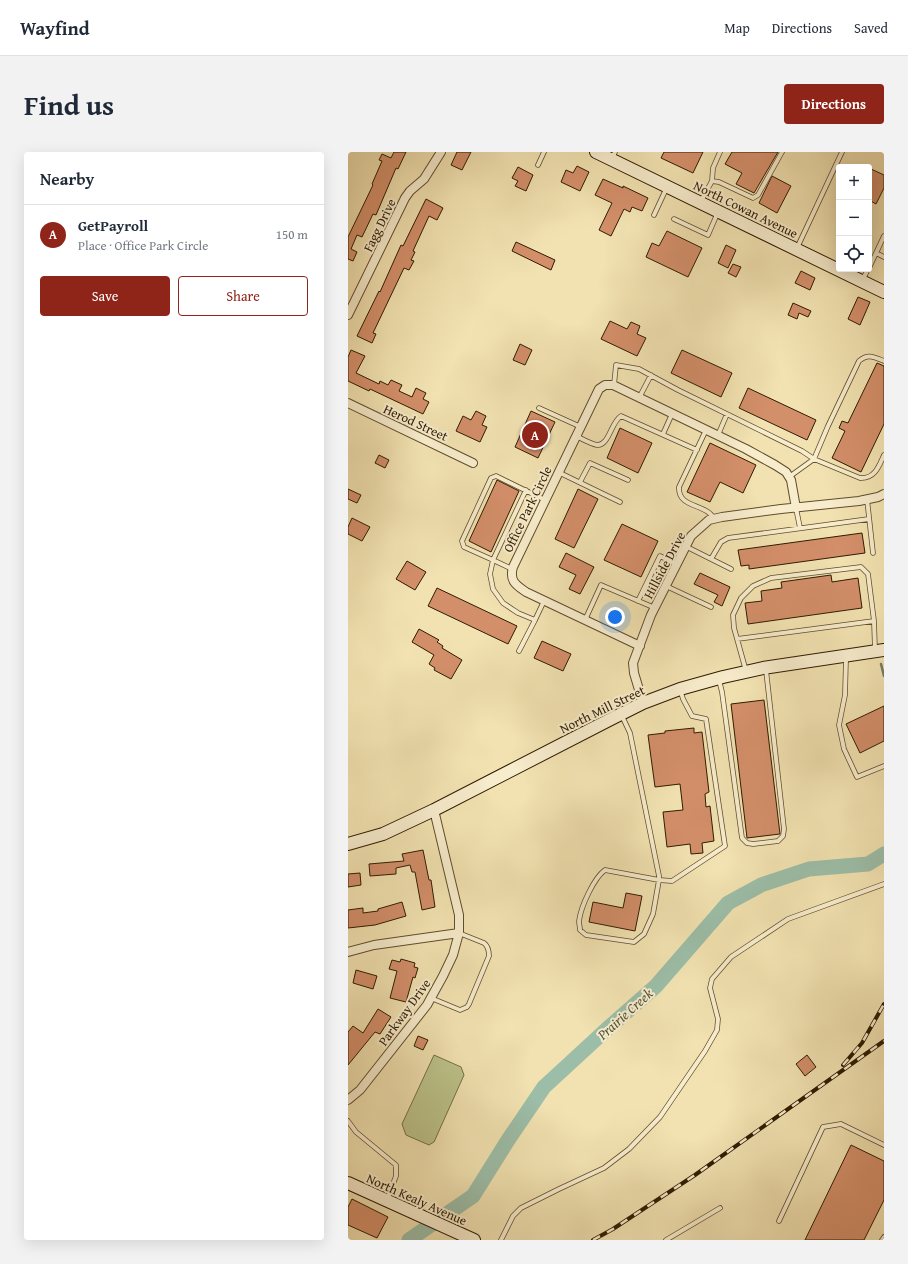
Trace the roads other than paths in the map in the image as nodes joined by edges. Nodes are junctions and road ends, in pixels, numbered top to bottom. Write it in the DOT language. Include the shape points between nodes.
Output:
graph roads {
  1 [pos="441,152"];
  2 [pos="544,152"];
  3 [pos="596,152"];
  4 [pos="720,152"];
  5 [pos="782,152"];
  6 [pos="842,152"];
  7 [pos="614,156"];
  8 [pos="538,165"];
  9 [pos="712,182"];
  10 [pos="667,187"];
  11 [pos="700,203"];
  12 [pos="718,212"];
  13 [pos="654,215"];
  14 [pos="674,219"];
  15 [pos="884,236"];
  16 [pos="796,249"];
  17 [pos="876,253"];
  18 [pos="884,257"];
  19 [pos="872,262"];
  20 [pos="867,272"];
  21 [pos="862,282"];
  22 [pos="884,292"];
  23 [pos="348,315"];
  24 [pos="884,361"];
  25 [pos="651,375"];
  26 [pos="614,386"];
  27 [pos="639,398"];
  28 [pos="348,403"];
  29 [pos="539,408"];
  30 [pos="672,413"];
  31 [pos="727,414"];
  32 [pos="581,426"];
  33 [pos="706,429"];
  34 [pos="662,434"];
  35 [pos="718,435"];
  36 [pos="576,436"];
  37 [pos="696,450"];
  38 [pos="884,455"];
  39 [pos="814,460"];
  40 [pos="473,463"];
  41 [pos="558,472"];
  42 [pos="789,477"];
  43 [pos="628,480"];
  44 [pos="580,482"];
  45 [pos="526,490"];
  46 [pos="884,494"];
  47 [pos="867,499"];
  48 [pos="545,500"];
  49 [pos="620,502"];
  50 [pos="796,508"];
  51 [pos="715,519"];
  52 [pos="869,519"];
  53 [pos="800,528"];
  54 [pos="685,546"];
  55 [pos="872,553"];
  56 [pos="711,559"];
  57 [pos="493,560"];
  58 [pos="676,564"];
  59 [pos="512,569"];
  60 [pos="731,569"];
  61 [pos="666,586"];
  62 [pos="544,600"];
  63 [pos="638,601"];
  64 [pos="711,607"];
  65 [pos="654,608"];
  66 [pos="535,620"];
  67 [pos="585,620"];
  68 [pos="874,621"];
  69 [pos="737,639"];
  70 [pos="640,646"];
  71 [pos="879,650"];
  72 [pos="519,651"];
  73 [pos="846,656"];
  74 [pos="766,668"];
  75 [pos="746,672"];
  76 [pos="718,678"];
  77 [pos="680,689"];
  78 [pos="643,704"];
  79 [pos="621,714"];
  80 [pos="884,766"];
  81 [pos="434,810"];
  82 [pos="348,844"];
  83 [pos="659,880"];
  84 [pos="884,884"];
  85 [pos="459,932"];
  86 [pos="348,952"];
  87 [pos="431,998"];
  88 [pos="348,1100"];
  89 [pos="348,1121"];
  90 [pos="884,1145"];
  91 [pos="348,1183"];
  92 [pos="387,1200"];
  93 [pos="720,1208"];
  94 [pos="779,1221"];
  95 [pos="884,1237"];
  96 [pos="474,1240"];
  97 [pos="501,1240"];
  98 [pos="666,1240"];
  99 [pos="882,1240"];
  1 -- 23 [label="street, Fagg Drive" via="424,179 416,184 405,198"];
  2 -- 8 [label="lane"];
  3 -- 7 [label="main road, North Cowan Avenue"];
  4 -- 9 [label="lane" via="713,168"];
  5 -- 9 [label="lane" via="758,195 753,198 719,182"];
  6 -- 16 [label="lane"];
  7 -- 10 [label="main road, North Cowan Avenue"];
  9 -- 11 [label="lane"];
  10 -- 11 [label="main road, North Cowan Avenue"];
  10 -- 13 [label="lane"];
  11 -- 12 [label="main road, North Cowan Avenue"];
  12 -- 14 [label="lane" via="708,236"];
  12 -- 16 [label="main road, North Cowan Avenue"];
  15 -- 17 [label="lane"];
  16 -- 21 [label="main road, North Cowan Avenue"];
  17 -- 18 [label="lane"];
  17 -- 19 [label="lane"];
  20 -- 21 [label="lane"];
  21 -- 22 [label="main road, North Cowan Avenue"];
  24 -- 39 [label="lane" via="868,355 859,361"];
  25 -- 26 [label="lane" via="639,369 616,365"];
  25 -- 27 [label="lane"];
  25 -- 31 [label="lane"];
  26 -- 27 [label="street"];
  26 -- 32 [label="street, Office Park Circle" via="599,389"];
  27 -- 30 [label="street"];
  28 -- 40 [label="street, Herod Street"];
  29 -- 32 [label="lane"];
  30 -- 33 [label="street"];
  30 -- 34 [label="lane"];
  31 -- 35 [label="lane"];
  31 -- 39 [label="lane" via="802,451"];
  32 -- 36 [label="street, Office Park Circle"];
  33 -- 35 [label="street"];
  33 -- 37 [label="lane"];
  34 -- 36 [label="lane" via="621,416 615,422 606,442 602,444 597,445"];
  34 -- 37 [label="lane"];
  35 -- 42 [label="street" via="775,465"];
  36 -- 41 [label="street, Office Park Circle"];
  37 -- 51 [label="lane" via="679,487 679,494"];
  38 -- 39 [label="lane" via="874,474 866,478"];
  39 -- 42 [label="lane"];
  41 -- 44 [label="lane"];
  41 -- 48 [label="street, Office Park Circle"];
  42 -- 50 [label="street"];
  43 -- 44 [label="lane" via="590,462"];
  44 -- 49 [label="lane"];
  45 -- 48 [label="lane"];
  45 -- 57 [label="lane"];
  45 -- 57 [label="lane" via="496,476 491,478 462,542 464,547"];
  46 -- 47 [label="street, Hillside Drive"];
  47 -- 50 [label="street, Hillside Drive"];
  47 -- 52 [label="lane"];
  48 -- 59 [label="street, Office Park Circle"];
  50 -- 51 [label="street, Hillside Drive"];
  50 -- 53 [label="lane"];
  51 -- 54 [label="street, Hillside Drive" via="709,520 691,536"];
  52 -- 53 [label="lane"];
  52 -- 55 [label="lane"];
  53 -- 56 [label="lane" via="728,538 721,542"];
  54 -- 56 [label="lane"];
  54 -- 58 [label="street, Hillside Drive"];
  56 -- 60 [label="lane"];
  57 -- 59 [label="lane"];
  57 -- 66 [label="lane" via="490,574 493,589 503,603"];
  58 -- 61 [label="street, Hillside Drive"];
  58 -- 63 [label="lane" via="660,556"];
  59 -- 62 [label="street, Office Park Circle" via="514,584"];
  61 -- 64 [label="lane"];
  61 -- 65 [label="street, Hillside Drive"];
  62 -- 66 [label="lane"];
  62 -- 67 [label="street, Office Park Circle"];
  63 -- 65 [label="lane"];
  63 -- 67 [label="lane" via="601,584"];
  65 -- 70 [label="street, Hillside Drive"];
  66 -- 72 [label="lane"];
  67 -- 70 [label="street, Office Park Circle"];
  68 -- 69 [label="lane"];
  68 -- 69 [label="lane" via="868,574 861,567 772,578 753,586 740,598 733,615"];
  68 -- 71 [label="lane"];
  69 -- 75 [label="lane"];
  70 -- 78 [label="street, Hillside Drive" via="634,663 634,673"];
  71 -- 73 [label="main road, North Mill Street"];
  73 -- 74 [label="main road, North Mill Street"];
  73 -- 80 [label="lane" via="845,695 839,725 844,749 857,777"];
  74 -- 75 [label="main road, North Mill Street"];
  74 -- 76 [label="lane" via="784,828 783,836 778,841 753,844 742,838"];
  75 -- 76 [label="main road, North Mill Street"];
  76 -- 77 [label="main road, North Mill Street"];
  77 -- 78 [label="main road, North Mill Street"];
  77 -- 83 [label="lane" via="692,716 706,719 725,846 672,881"];
  78 -- 79 [label="main road, North Mill Street"];
  79 -- 81 [label="main road, North Mill Street"];
  79 -- 83 [label="lane" via="630,733"];
  81 -- 82 [label="main road, North Mill Street" via="383,834"];
  81 -- 85 [label="street, Parkway Drive" via="459,915"];
  83 -- 83 [label="lane" via="653,914 644,934 634,942 586,935 580,930 579,921 589,892 605,870"];
  84 -- 97 [label="lane" via="788,919 732,957 712,979 710,988 718,1019 717,1030 660,1117 629,1149 604,1168 521,1208 513,1216"];
  85 -- 86 [label="street" via="374,945"];
  85 -- 87 [label="street, Parkway Drive" via="453,955"];
  85 -- 87 [label="lane" via="484,943 489,951 469,1004 460,1010"];
  87 -- 88 [label="street, Parkway Drive" via="360,1090"];
  89 -- 92 [label="lane" via="356,1132 396,1165 396,1176"];
  90 -- 94 [label="lane" via="841,1124 823,1127"];
  91 -- 92 [label="main road, North Kealy Avenue"];
  92 -- 96 [label="main road, North Kealy Avenue"];
  93 -- 98 [label="lane"];
  95 -- 99 [label="lane"];
}
